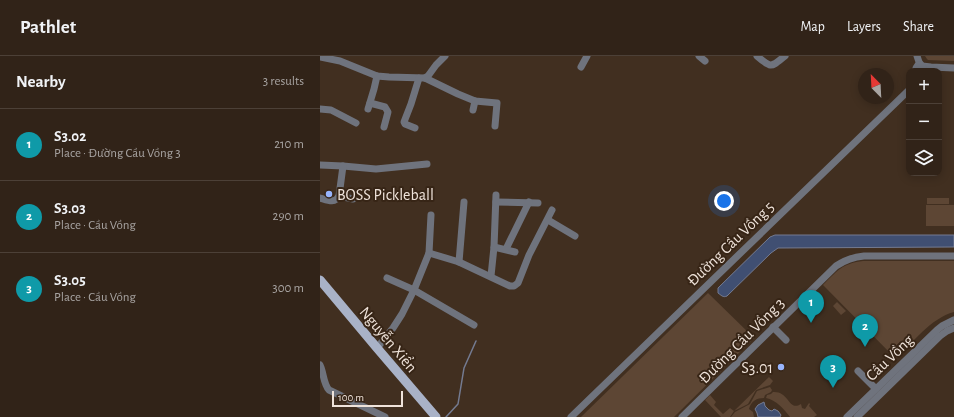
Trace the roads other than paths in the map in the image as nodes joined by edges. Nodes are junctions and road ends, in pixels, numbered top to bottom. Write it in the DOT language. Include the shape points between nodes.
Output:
graph roads {
  1 [pos="446,56"];
  2 [pos="587,56"];
  3 [pos="699,56"];
  4 [pos="757,56"];
  5 [pos="785,56"];
  6 [pos="917,56"];
  7 [pos="320,57"];
  8 [pos="705,62"];
  9 [pos="581,67"];
  10 [pos="919,68"];
  11 [pos="942,68"];
  12 [pos="952,68"];
  13 [pos="377,76"];
  14 [pos="422,78"];
  15 [pos="906,93"];
  16 [pos="476,101"];
  17 [pos="320,109"];
  18 [pos="473,110"];
  19 [pos="356,123"];
  20 [pos="495,126"];
  21 [pos="384,127"];
  22 [pos="415,128"];
  23 [pos="427,164"];
  24 [pos="320,165"];
  25 [pos="343,166"];
  26 [pos="339,196"];
  27 [pos="320,198"];
  28 [pos="353,199"];
  29 [pos="464,202"];
  30 [pos="529,202"];
  31 [pos="538,203"];
  32 [pos="552,210"];
  33 [pos="431,215"];
  34 [pos="548,220"];
  35 [pos="575,236"];
  36 [pos="494,247"];
  37 [pos="506,249"];
  38 [pos="514,252"];
  39 [pos="429,253"];
  40 [pos="954,256"];
  41 [pos="459,262"];
  42 [pos="491,276"];
  43 [pos="387,278"];
  44 [pos="320,280"];
  45 [pos="414,290"];
  46 [pos="954,320"];
  47 [pos="474,325"];
  48 [pos="773,327"];
  49 [pos="954,328"];
  50 [pos="786,340"];
  51 [pos="377,348"];
  52 [pos="320,365"];
  53 [pos="858,371"];
  54 [pos="876,389"];
  55 [pos="385,417"];
  56 [pos="436,417"];
  57 [pos="571,417"];
  58 [pos="682,417"];
  59 [pos="847,417"];
  60 [pos="858,417"];
  1 -- 14 [label="street" via="428,76"];
  2 -- 9 [label="street"];
  3 -- 8 [label="street"];
  4 -- 5 [label="street" via="769,66"];
  6 -- 10 [label="street"];
  7 -- 13 [label="street" via="340,61"];
  11 -- 12 [label="street"];
  13 -- 14 [label="street"];
  13 -- 21 [label="street" via="369,106 385,107 388,112"];
  14 -- 16 [label="street"];
  14 -- 22 [label="street" via="404,122"];
  15 -- 57 [label="street, Đường Cầu Vồng 5"];
  16 -- 18 [label="street"];
  16 -- 20 [label="street" via="497,103"];
  17 -- 19 [label="street" via="331,110"];
  23 -- 25 [label="street" via="376,169"];
  24 -- 25 [label="street"];
  25 -- 26 [label="street"];
  26 -- 27 [label="street" via="335,201"];
  26 -- 28 [label="street"];
  29 -- 41 [label="street"];
  30 -- 31 [label="street"];
  30 -- 36 [label="street" via="496,198"];
  30 -- 37 [label="street"];
  32 -- 34 [label="street"];
  33 -- 39 [label="street"];
  34 -- 35 [label="street"];
  34 -- 42 [label="street" via="529,255 518,283 510,286"];
  36 -- 37 [label="street"];
  36 -- 42 [label="street"];
  37 -- 38 [label="street"];
  39 -- 41 [label="street"];
  39 -- 45 [label="street"];
  40 -- 48 [label="street, Đường Cầu Vồng 3" via="850,258 836,266"];
  41 -- 42 [label="street"];
  43 -- 45 [label="street"];
  44 -- 51 [label="main road, Nguyễn Xiển"];
  45 -- 47 [label="street"];
  45 -- 51 [label="street" via="402,314"];
  46 -- 54 [label="street, Cầu Vồng" via="937,330"];
  48 -- 50 [label="street"];
  48 -- 58 [label="street, Đường Cầu Vồng 3"];
  49 -- 60 [label="street, Cầu Vồng" via="940,336"];
  51 -- 56 [label="main road, Nguyễn Xiển"];
  52 -- 55 [label="street" via="324,383 329,390"];
  53 -- 54 [label="street"];
  54 -- 59 [label="street, Cầu Vồng"];
}
